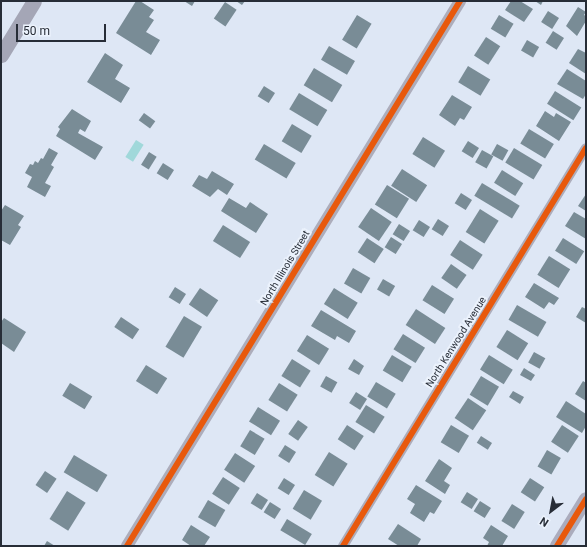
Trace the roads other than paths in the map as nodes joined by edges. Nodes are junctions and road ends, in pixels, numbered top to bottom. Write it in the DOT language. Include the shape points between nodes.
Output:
graph roads {
  1 [pos="34,1"];
  2 [pos="460,1"];
  3 [pos="1,56"];
  4 [pos="586,148"];
  5 [pos="586,499"];
  6 [pos="127,546"];
  7 [pos="342,546"];
  8 [pos="557,546"];
  1 -- 3 [label="main road"];
  2 -- 6 [label="street, North Illinois Street"];
  4 -- 7 [label="street, North Kenwood Avenue"];
  5 -- 8 [label="main road"];
}
